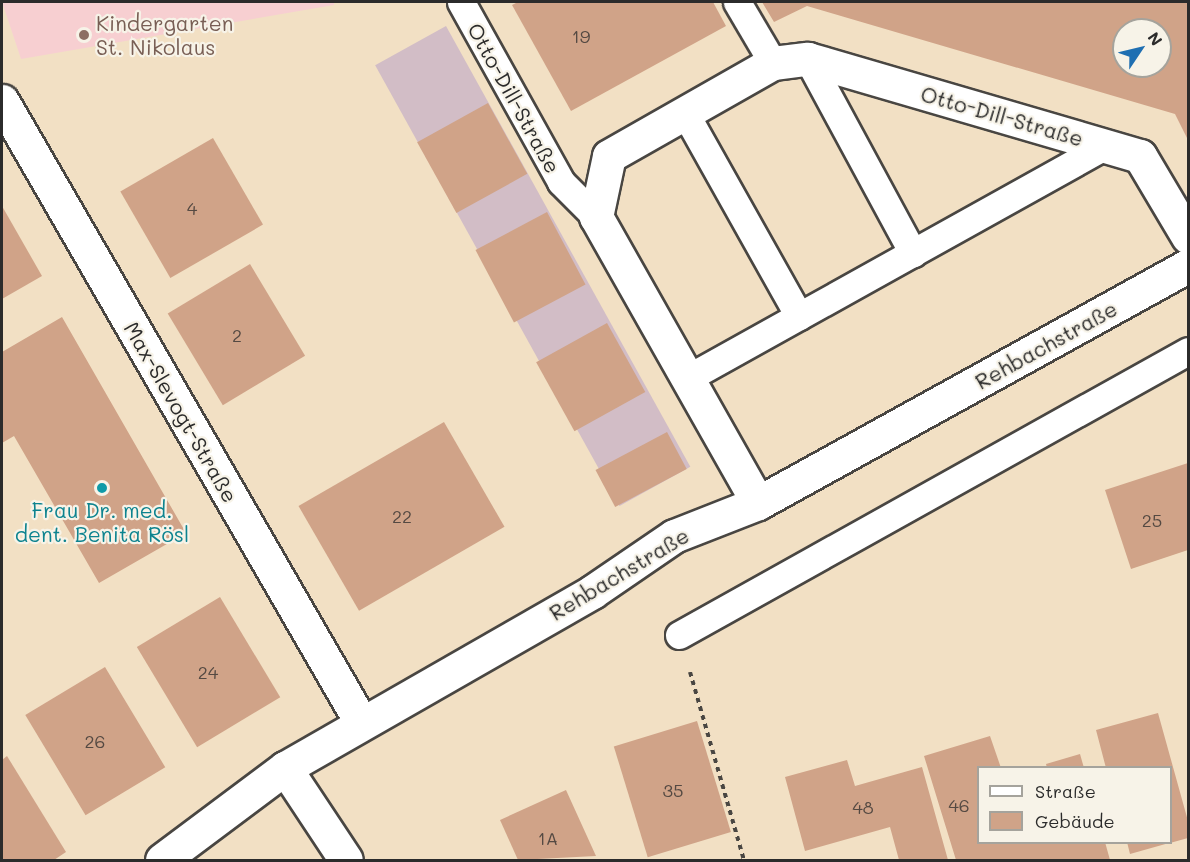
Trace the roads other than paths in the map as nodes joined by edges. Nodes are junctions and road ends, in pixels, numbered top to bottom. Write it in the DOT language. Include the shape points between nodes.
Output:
graph roads {
  1 [pos="461,2"];
  2 [pos="737,2"];
  3 [pos="808,59"];
  4 [pos="773,63"];
  5 [pos="2,101"];
  6 [pos="685,113"];
  7 [pos="1105,146"];
  8 [pos="597,217"];
  9 [pos="1188,237"];
  10 [pos="913,253"];
  11 [pos="1188,266"];
  12 [pos="799,316"];
  13 [pos="1188,351"];
  14 [pos="686,380"];
  15 [pos="758,503"];
  16 [pos="679,635"];
  17 [pos="361,722"];
  18 [pos="285,768"];
  19 [pos="162,861"];
  20 [pos="346,861"];
  1 -- 8 [label="lane, Otto-Dill-Straße" via="561,182"];
  2 -- 4 [label="lane"];
  3 -- 4 [label="street, Otto-Dill-Straße"];
  3 -- 7 [label="street, Otto-Dill-Straße"];
  3 -- 10 [label="lane"];
  4 -- 6 [label="street, Otto-Dill-Straße"];
  5 -- 17 [label="street, Max-Slevogt-Straße"];
  6 -- 8 [label="street, Otto-Dill-Straße" via="609,156"];
  6 -- 12 [label="lane"];
  7 -- 9 [label="street, Otto-Dill-Straße" via="1140,156"];
  7 -- 10 [label="lane"];
  8 -- 14 [label="street, Otto-Dill-Straße"];
  10 -- 12 [label="lane"];
  11 -- 15 [label="street, Rehbachstraße"];
  12 -- 14 [label="lane"];
  13 -- 16 [label="lane"];
  14 -- 15 [label="street, Otto-Dill-Straße"];
  15 -- 17 [label="street, Rehbachstraße" via="674,536 592,592"];
  17 -- 18 [label="street, Rehbachstraße"];
  18 -- 19 [label="street, Rehbachstraße"];
  18 -- 20 [label="street"];
}
